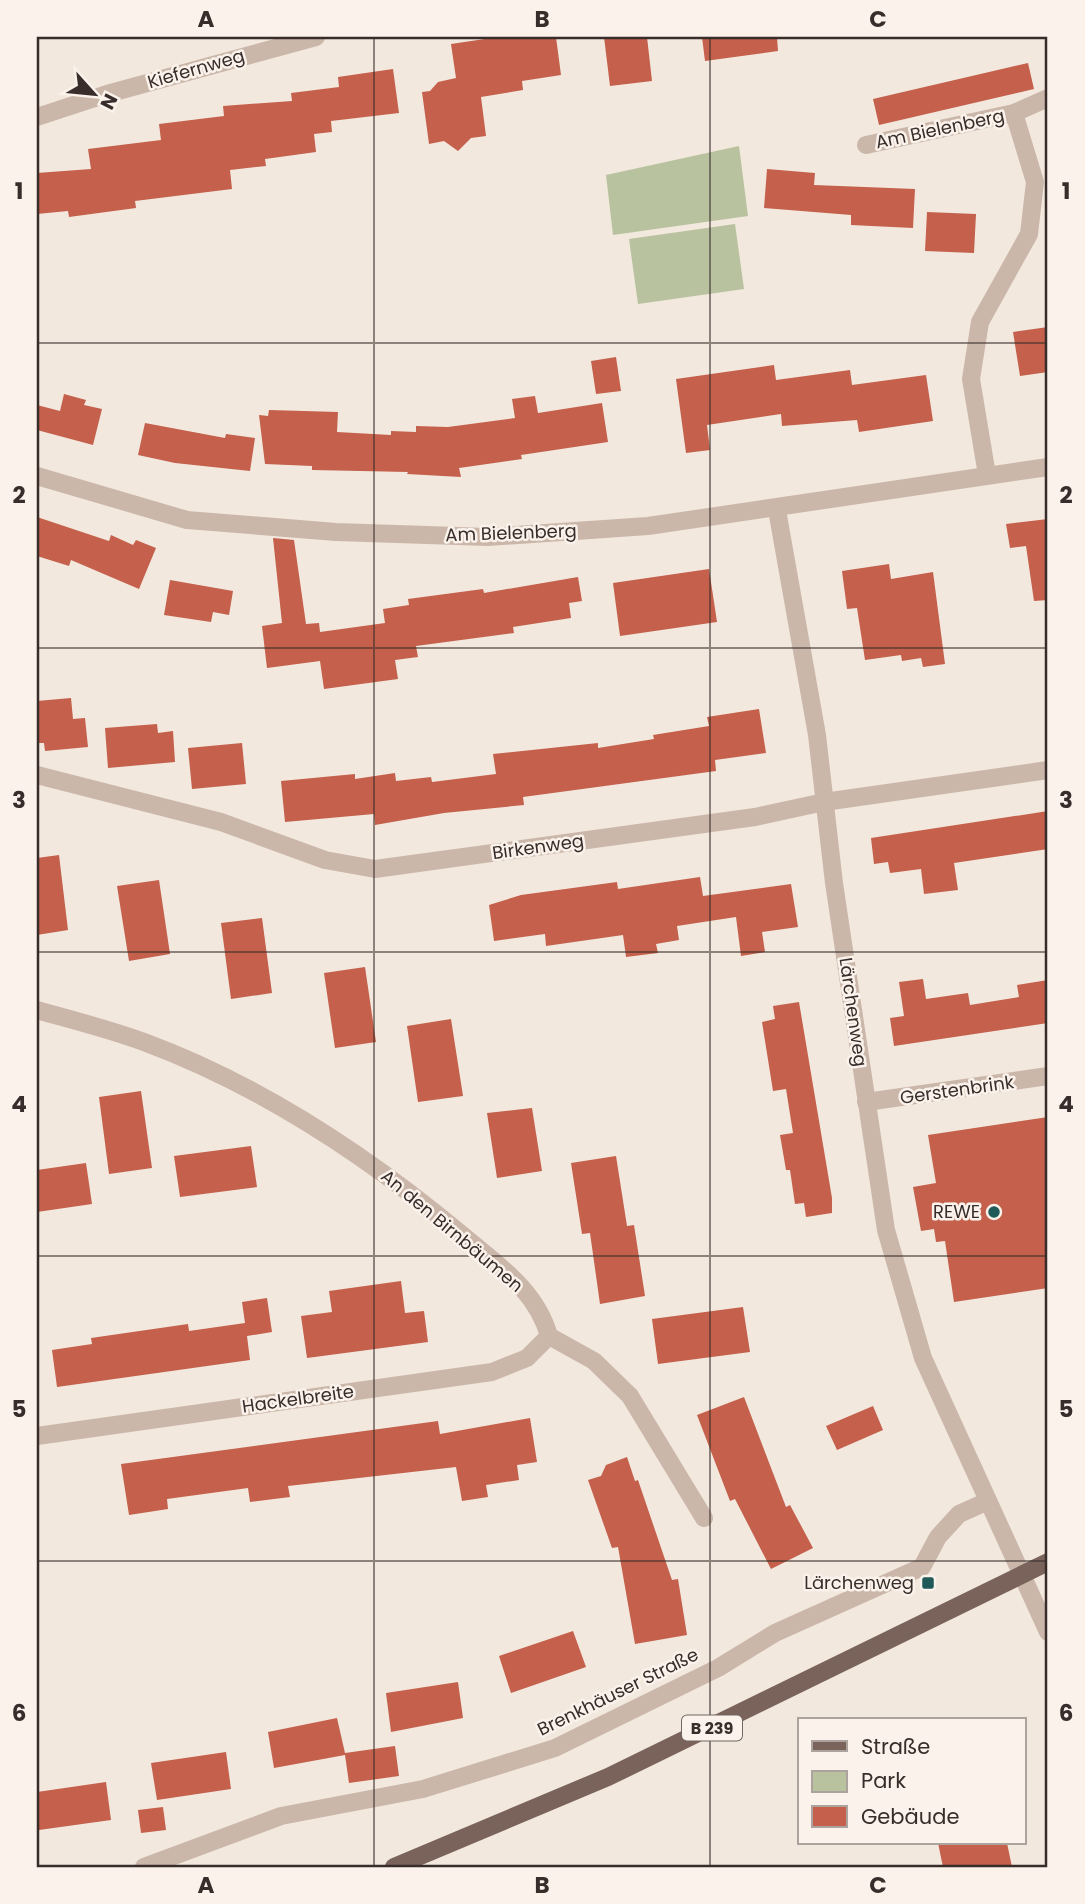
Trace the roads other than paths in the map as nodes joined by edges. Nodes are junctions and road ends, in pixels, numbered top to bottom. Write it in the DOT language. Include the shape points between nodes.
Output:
graph roads {
  1 [pos="316,37"];
  2 [pos="1048,98"];
  3 [pos="1014,113"];
  4 [pos="37,117"];
  5 [pos="866,145"];
  6 [pos="1048,467"];
  7 [pos="988,475"];
  8 [pos="37,476"];
  9 [pos="777,510"];
  10 [pos="1048,770"];
  11 [pos="37,775"];
  12 [pos="824,802"];
  13 [pos="37,1010"];
  14 [pos="1048,1076"];
  15 [pos="866,1102"];
  16 [pos="548,1336"];
  17 [pos="37,1436"];
  18 [pos="988,1501"];
  19 [pos="704,1518"];
  20 [pos="1048,1562"];
  21 [pos="1023,1575"];
  22 [pos="1048,1632"];
  23 [pos="144,1867"];
  24 [pos="394,1867"];
  1 -- 4 [label="street, Kiefernweg"];
  2 -- 3 [label="street, Am Bielenberg"];
  3 -- 5 [label="street, Am Bielenberg"];
  3 -- 7 [label="street, Am Bielenberg" via="1035,182 1029,234 980,322 971,379"];
  6 -- 7 [label="street, Am Bielenberg"];
  7 -- 9 [label="street, Am Bielenberg"];
  8 -- 9 [label="street, Am Bielenberg" via="187,520 488,537 648,526"];
  9 -- 12 [label="street, Lärchenweg" via="817,734"];
  10 -- 12 [label="street, Birkenweg"];
  11 -- 12 [label="street, Birkenweg" via="220,822 325,860 375,869 755,817"];
  12 -- 15 [label="street, Lärchenweg"];
  13 -- 16 [label="street, An den Birnbäumen" via="143,1042 229,1079 323,1132 399,1182 516,1280 542,1314"];
  14 -- 15 [label="street, Gerstenbrink"];
  15 -- 18 [label="street, Lärchenweg" via="886,1230 923,1358"];
  16 -- 17 [label="street, Hackelbreite" via="527,1358 492,1372"];
  16 -- 19 [label="street" via="594,1361 630,1396"];
  18 -- 21 [label="street, Lärchenweg"];
  18 -- 23 [label="street, Brenkhäuser Straße" via="959,1514 938,1537 922,1567 775,1633 718,1668 555,1748 423,1789 281,1815"];
  20 -- 21 [label="main road, B 239"];
  21 -- 22 [label="street, Lärchenweg"];
  21 -- 24 [label="main road, B 239" via="608,1777"];
}
